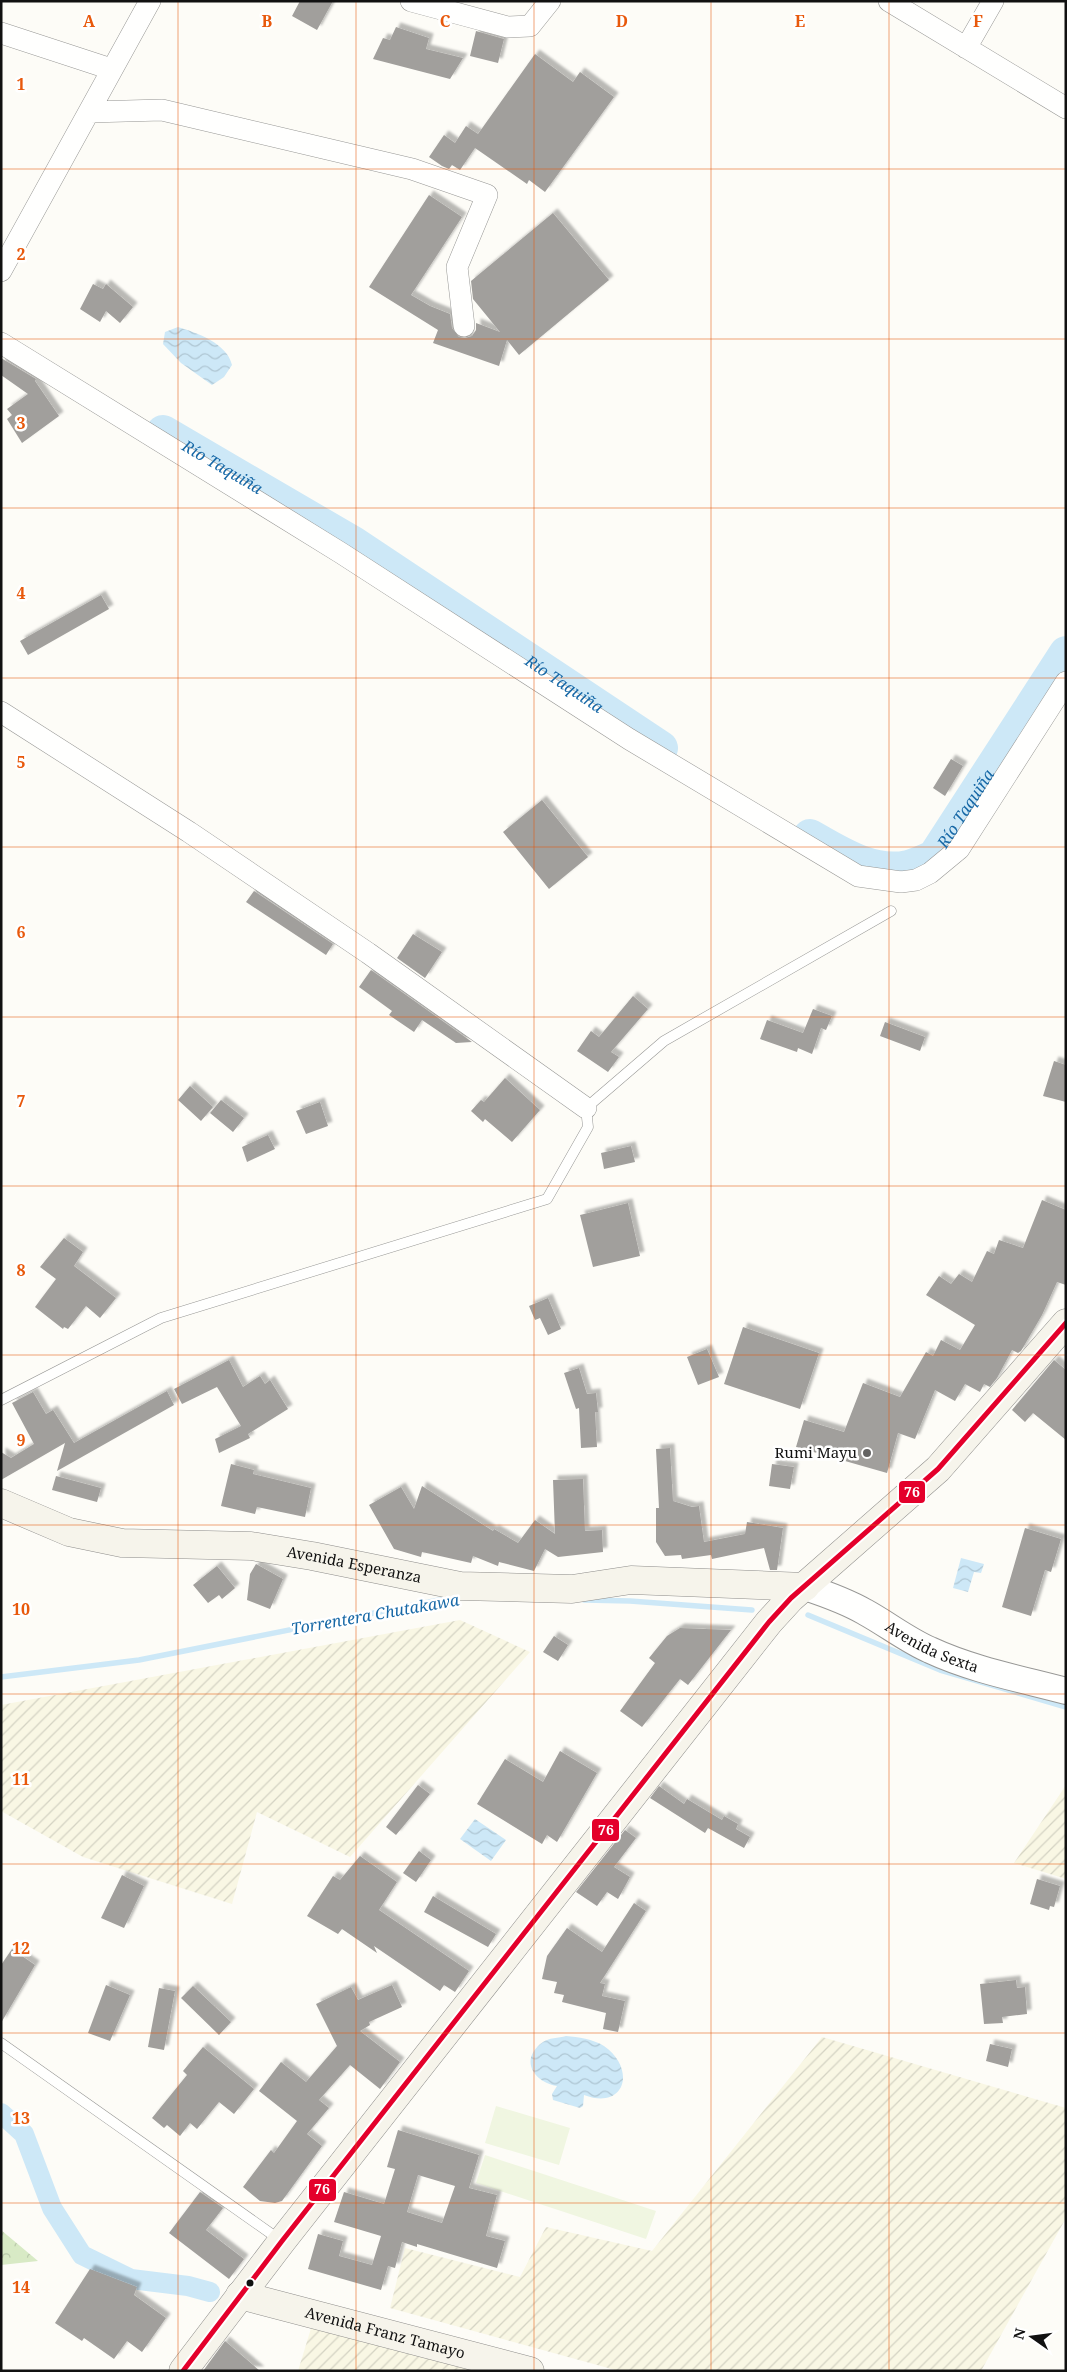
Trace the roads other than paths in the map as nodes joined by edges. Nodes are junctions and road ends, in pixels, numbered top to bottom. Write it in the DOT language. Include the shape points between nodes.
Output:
graph roads {
  1 [pos="150,1"];
  2 [pos="411,1"];
  3 [pos="550,1"];
  4 [pos="888,1"];
  5 [pos="993,1"];
  6 [pos="1,33"];
  7 [pos="966,48"];
  8 [pos="111,69"];
  9 [pos="1066,108"];
  10 [pos="90,112"];
  11 [pos="1,271"];
  12 [pos="464,326"];
  13 [pos="1,343"];
  14 [pos="1066,682"];
  15 [pos="1,712"];
  16 [pos="892,911"];
  17 [pos="586,1108"];
  18 [pos="1066,1323"];
  19 [pos="1,1400"];
  20 [pos="1,1503"];
  21 [pos="798,1593"];
  22 [pos="1066,1691"];
  23 [pos="1,2043"];
  24 [pos="282,2241"];
  25 [pos="240,2294"];
  26 [pos="183,2371"];
  27 [pos="530,2371"];
  1 -- 8 [label="street"];
  2 -- 3 [label="street" via="508,27 530,26"];
  4 -- 7 [label="street"];
  5 -- 7 [label="street"];
  6 -- 8 [label="street"];
  7 -- 9 [label="street"];
  8 -- 10 [label="street"];
  10 -- 11 [label="street"];
  10 -- 12 [label="street" via="162,110 412,169 487,195 457,267"];
  13 -- 14 [label="street" via="341,553 629,739 858,876 901,882 916,880 930,873 959,849"];
  15 -- 17 [label="street" via="189,832 360,947"];
  16 -- 17 [label="lane" via="664,1040"];
  17 -- 19 [label="lane" via="588,1127 547,1199 161,1318"];
  18 -- 21 [label="main road" via="938,1469"];
  20 -- 21 [label="main road, Avenida Esperanza" via="69,1532 122,1543 251,1546 460,1586 572,1589 632,1580"];
  21 -- 22 [label="street, Avenida Sexta" via="833,1596 932,1651"];
  21 -- 24 [label="main road" via="769,1622"];
  23 -- 24 [label="lane"];
  24 -- 25 [label="main road"];
  25 -- 26 [label="main road"];
  25 -- 27 [label="main road, Avenida Franz Tamayo"];
}
